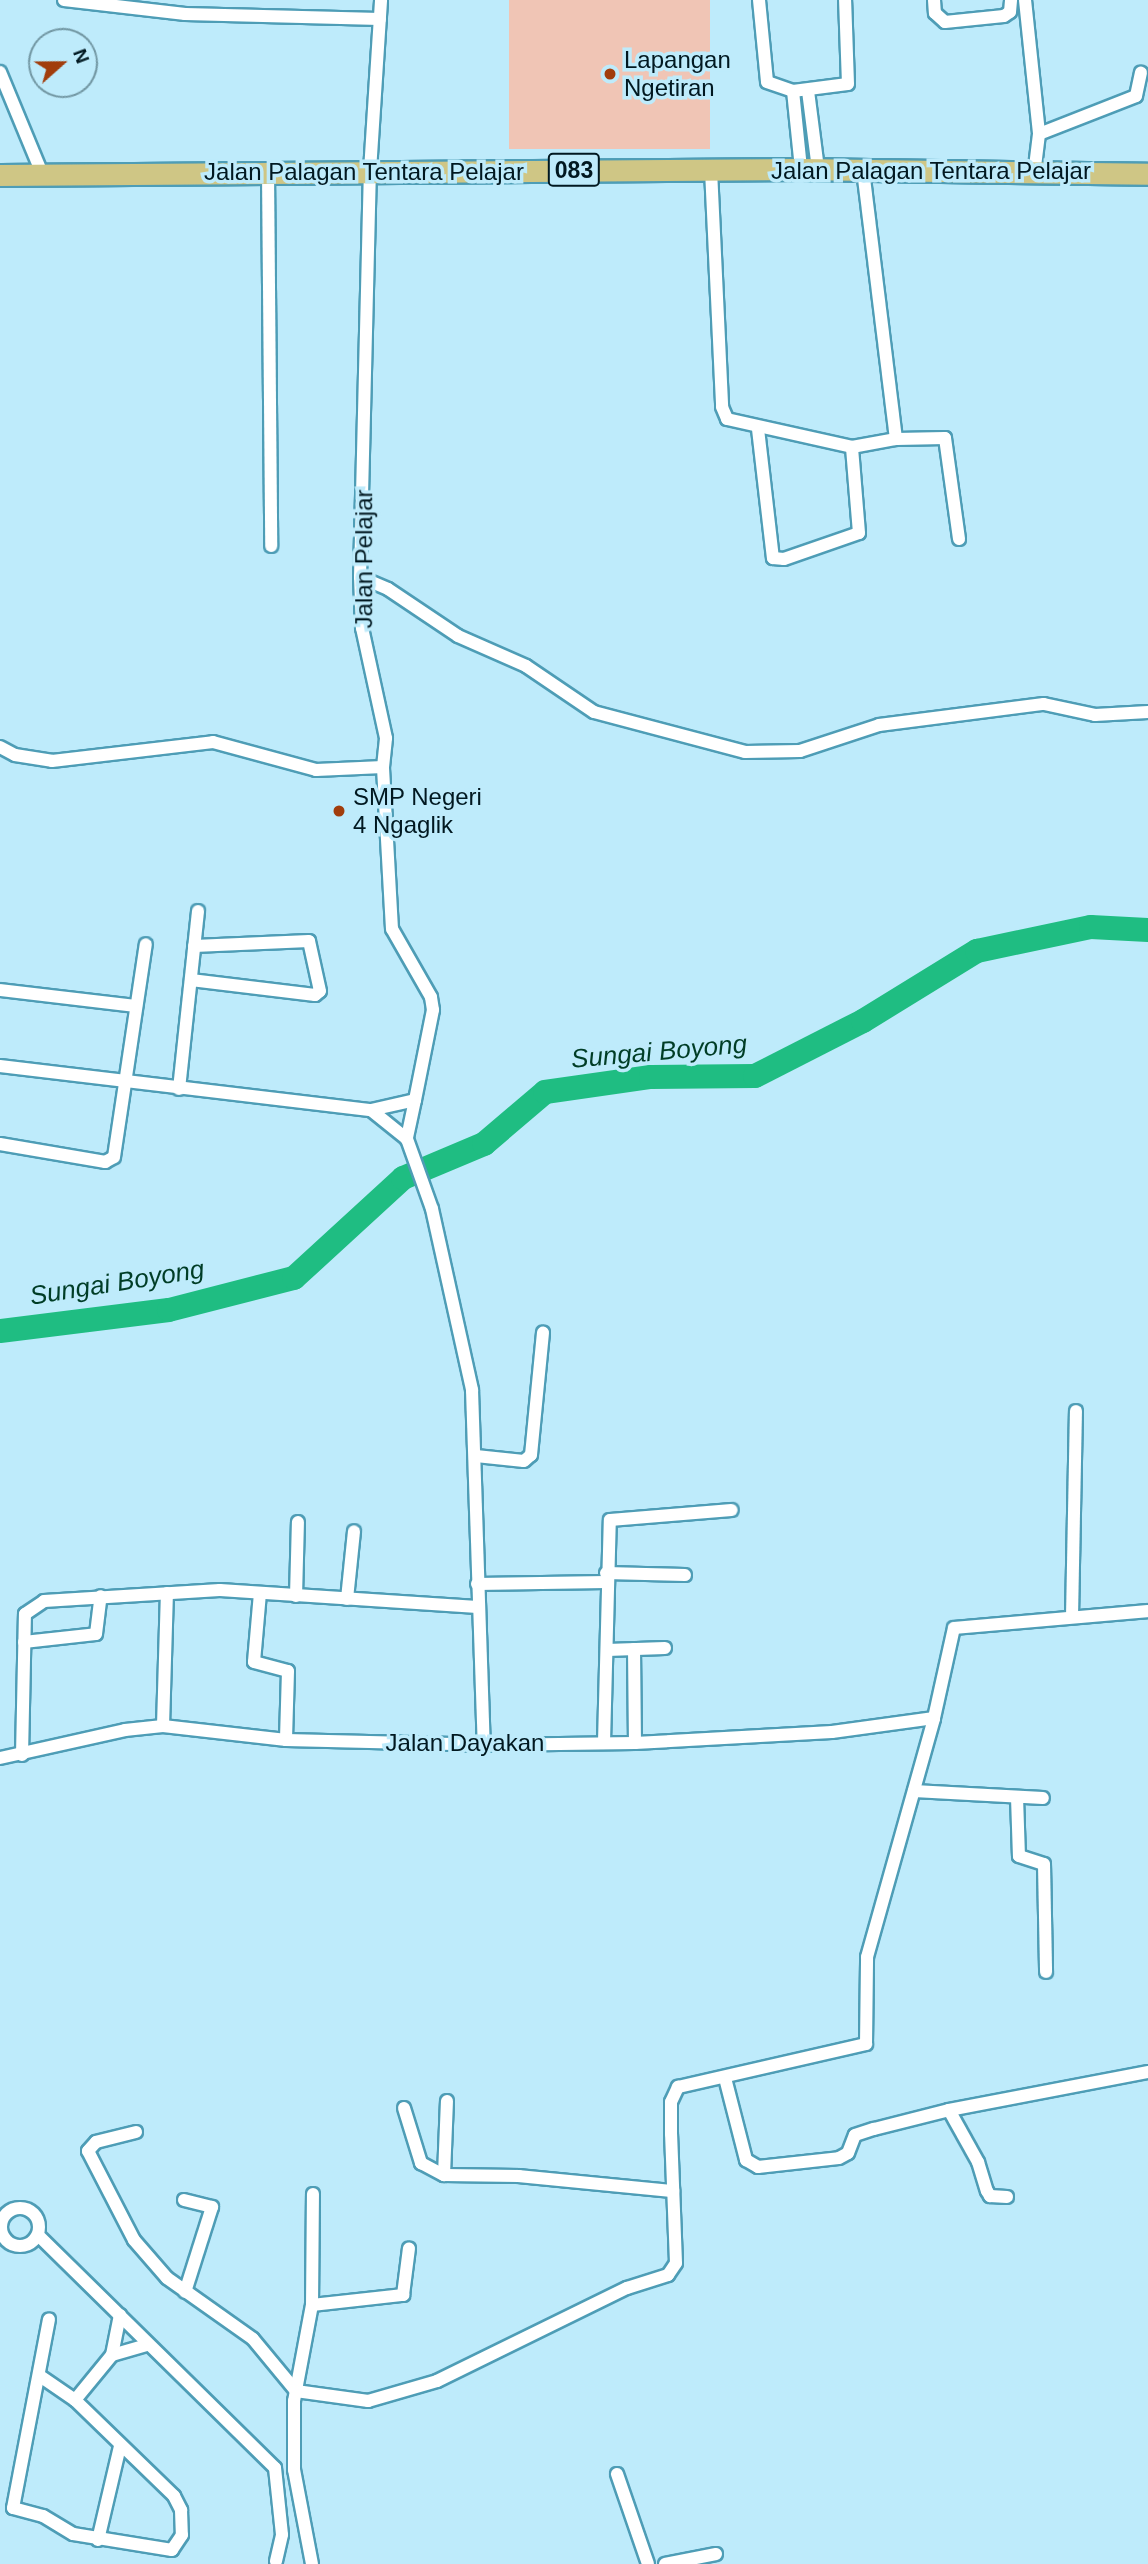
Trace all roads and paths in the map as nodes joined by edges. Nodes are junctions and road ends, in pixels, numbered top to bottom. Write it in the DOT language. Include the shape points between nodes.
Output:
graph roads {
  1 [pos="64,0"];
  2 [pos="381,0"];
  3 [pos="759,0"];
  4 [pos="845,0"];
  5 [pos="934,0"];
  6 [pos="1011,0"];
  7 [pos="1025,0"];
  8 [pos="163,6"];
  9 [pos="380,19"];
  10 [pos="0,72"];
  11 [pos="1141,73"];
  12 [pos="793,91"];
  13 [pos="808,91"];
  14 [pos="1039,134"];
  15 [pos="810,169"];
  16 [pos="863,169"];
  17 [pos="1035,169"];
  18 [pos="711,170"];
  19 [pos="268,172"];
  20 [pos="370,172"];
  21 [pos="1148,174"];
  22 [pos="0,175"];
  23 [pos="43,176"];
  24 [pos="758,429"];
  25 [pos="896,439"];
  26 [pos="852,447"];
  27 [pos="959,539"];
  28 [pos="271,546"];
  29 [pos="360,577"];
  30 [pos="1148,712"];
  31 [pos="0,747"];
  32 [pos="383,767"];
  33 [pos="198,911"];
  34 [pos="146,944"];
  35 [pos="194,946"];
  36 [pos="191,980"];
  37 [pos="0,990"];
  38 [pos="136,1006"];
  39 [pos="0,1066"];
  40 [pos="125,1082"];
  41 [pos="179,1089"];
  42 [pos="415,1100"];
  43 [pos="371,1110"];
  44 [pos="407,1139"];
  45 [pos="0,1144"];
  46 [pos="543,1334"];
  47 [pos="1076,1411"];
  48 [pos="476,1456"];
  49 [pos="732,1510"];
  50 [pos="298,1522"];
  51 [pos="354,1531"];
  52 [pos="685,1575"];
  53 [pos="606,1577"];
  54 [pos="477,1584"];
  55 [pos="167,1593"];
  56 [pos="260,1593"];
  57 [pos="101,1596"];
  58 [pos="296,1596"];
  59 [pos="347,1599"];
  60 [pos="477,1607"];
  61 [pos="1148,1611"];
  62 [pos="1072,1617"];
  63 [pos="24,1642"];
  64 [pos="665,1648"];
  65 [pos="634,1649"];
  66 [pos="607,1650"];
  67 [pos="934,1718"];
  68 [pos="163,1726"];
  69 [pos="286,1741"];
  70 [pos="604,1742"];
  71 [pos="635,1743"];
  72 [pos="484,1745"];
  73 [pos="22,1755"];
  74 [pos="0,1758"];
  75 [pos="914,1791"];
  76 [pos="1017,1797"];
  77 [pos="1043,1798"];
  78 [pos="1046,1972"];
  79 [pos="1148,2073"];
  80 [pos="725,2078"];
  81 [pos="447,2101"];
  82 [pos="404,2108"];
  83 [pos="949,2110"];
  84 [pos="136,2132"];
  85 [pos="444,2175"];
  86 [pos="673,2191"];
  87 [pos="313,2194"];
  88 [pos="1007,2197"];
  89 [pos="184,2200"];
  90 [pos="0,2228"];
  91 [pos="39,2236"];
  92 [pos="409,2248"];
  93 [pos="185,2292"];
  94 [pos="312,2305"];
  95 [pos="120,2315"];
  96 [pos="50,2319"];
  97 [pos="148,2345"];
  98 [pos="112,2355"];
  99 [pos="40,2375"];
  100 [pos="296,2391"];
  101 [pos="75,2400"];
  102 [pos="120,2446"];
  103 [pos="617,2474"];
  104 [pos="99,2540"];
  105 [pos="716,2554"];
  106 [pos="276,2561"];
  107 [pos="312,2564"];
  108 [pos="648,2564"];
  109 [pos="665,2564"];
  1 -- 8 [label="street"];
  2 -- 9 [label="street, Jalan Pelajar"];
  3 -- 12 [label="street" via="767,82"];
  4 -- 13 [label="street" via="848,84"];
  5 -- 6 [label="street" via="935,13 945,22 1004,16 1010,12"];
  7 -- 14 [label="street"];
  8 -- 9 [label="street"];
  9 -- 20 [label="street, Jalan Pelajar"];
  10 -- 23 [label="street"];
  11 -- 14 [label="street" via="1136,96"];
  12 -- 13 [label="street"];
  12 -- 15 [label="street"];
  13 -- 15 [label="street"];
  14 -- 17 [label="street"];
  15 -- 16 [label="main road, Jalan Palagan Tentara Pelajar / 083"];
  15 -- 18 [label="main road, Jalan Palagan Tentara Pelajar / 083"];
  16 -- 17 [label="main road, Jalan Palagan Tentara Pelajar / 083"];
  16 -- 25 [label="street"];
  17 -- 21 [label="main road, Jalan Palagan Tentara Pelajar / 083"];
  18 -- 20 [label="main road, Jalan Palagan Tentara Pelajar / 083"];
  18 -- 24 [label="street" via="722,407 727,419"];
  19 -- 20 [label="main road, Jalan Palagan Tentara Pelajar / 083"];
  19 -- 23 [label="main road, Jalan Palagan Tentara Pelajar / 083"];
  19 -- 28 [label="street"];
  20 -- 29 [label="street, Jalan Pelajar"];
  22 -- 23 [label="main road, Jalan Palagan Tentara Pelajar / 083"];
  24 -- 26 [label="street"];
  24 -- 26 [label="street" via="773,558 784,559 859,533"];
  25 -- 26 [label="street"];
  25 -- 27 [label="street" via="945,438"];
  29 -- 30 [label="street" via="388,589 458,636 526,666 594,712 745,752 800,751 879,725 1044,704 1095,715"];
  29 -- 32 [label="street, Jalan Pelajar" via="362,628 386,738"];
  31 -- 32 [label="street" via="15,755 52,761 213,742 316,770"];
  32 -- 42 [label="street, Jalan Pelajar" via="392,929 431,997 433,1010"];
  33 -- 35 [label="street"];
  34 -- 38 [label="street"];
  35 -- 36 [label="street"];
  35 -- 36 [label="street" via="309,941 320,991 315,995"];
  36 -- 41 [label="street"];
  37 -- 38 [label="street"];
  38 -- 40 [label="street"];
  39 -- 40 [label="street"];
  40 -- 41 [label="street"];
  40 -- 45 [label="street" via="110,1161"];
  41 -- 43 [label="street"];
  42 -- 43 [label="street"];
  42 -- 44 [label="street, Jalan Pelajar"];
  43 -- 44 [label="street"];
  44 -- 48 [label="street" via="432,1209 467,1359"];
  46 -- 48 [label="street" via="531,1455 524,1461"];
  47 -- 62 [label="street"];
  48 -- 54 [label="street"];
  49 -- 53 [label="street" via="612,1518"];
  50 -- 58 [label="street"];
  51 -- 59 [label="street"];
  52 -- 53 [label="street"];
  53 -- 54 [label="street"];
  53 -- 66 [label="street"];
  54 -- 60 [label="street"];
  55 -- 56 [label="street"];
  55 -- 57 [label="street"];
  55 -- 68 [label="street"];
  56 -- 58 [label="street"];
  56 -- 69 [label="street" via="254,1662 288,1671"];
  57 -- 63 [label="street" via="60,1597 30,1608 25,1614"];
  57 -- 63 [label="street" via="96,1634"];
  58 -- 59 [label="street"];
  59 -- 60 [label="street"];
  60 -- 72 [label="street"];
  61 -- 62 [label="street"];
  62 -- 67 [label="street" via="959,1625 951,1634"];
  63 -- 73 [label="street"];
  64 -- 65 [label="street"];
  65 -- 66 [label="street"];
  65 -- 71 [label="street"];
  66 -- 70 [label="street"];
  67 -- 71 [label="street, Jalan Dayakan" via="832,1732"];
  67 -- 75 [label="street"];
  68 -- 69 [label="street, Jalan Dayakan"];
  68 -- 73 [label="street, Jalan Dayakan" via="107,1733"];
  69 -- 72 [label="street, Jalan Dayakan"];
  70 -- 71 [label="street, Jalan Dayakan"];
  70 -- 72 [label="street, Jalan Dayakan"];
  73 -- 74 [label="street, Jalan Dayakan"];
  75 -- 76 [label="street"];
  75 -- 80 [label="street" via="867,1957 866,2044"];
  76 -- 77 [label="street"];
  76 -- 78 [label="street" via="1019,1856 1044,1864"];
  79 -- 83 [label="street"];
  80 -- 83 [label="street" via="746,2160 758,2167 839,2158 848,2153 856,2135"];
  80 -- 86 [label="street" via="678,2087 673,2094"];
  81 -- 85 [label="street"];
  82 -- 85 [label="street" via="421,2163"];
  83 -- 88 [label="street" via="978,2162 990,2196"];
  84 -- 93 [label="street" via="96,2142 89,2148 89,2156 144,2254"];
  85 -- 86 [label="street" via="519,2176"];
  86 -- 100 [label="street" via="676,2263 668,2276 626,2288 438,2381 368,2401"];
  87 -- 94 [label="street"];
  89 -- 93 [label="street" via="212,2207"];
  90 -- 91 [label="street" via="10,2244 21,2247"];
  90 -- 91 [label="street" via="5,2215 26,2208 40,2224"];
  91 -- 95 [label="street"];
  92 -- 94 [label="street" via="403,2295"];
  93 -- 100 [label="street" via="253,2339"];
  94 -- 100 [label="street"];
  95 -- 97 [label="street"];
  95 -- 98 [label="street"];
  96 -- 99 [label="street"];
  97 -- 98 [label="street"];
  97 -- 106 [label="street" via="275,2468 282,2535"];
  98 -- 101 [label="street"];
  99 -- 101 [label="street"];
  99 -- 104 [label="street" via="13,2508"];
  100 -- 107 [label="street" via="295,2470"];
  101 -- 102 [label="street"];
  102 -- 104 [label="street"];
  102 -- 104 [label="street" via="174,2496 181,2510 182,2535 172,2550"];
  103 -- 108 [label="street"];
  105 -- 109 [label="street"];
}
